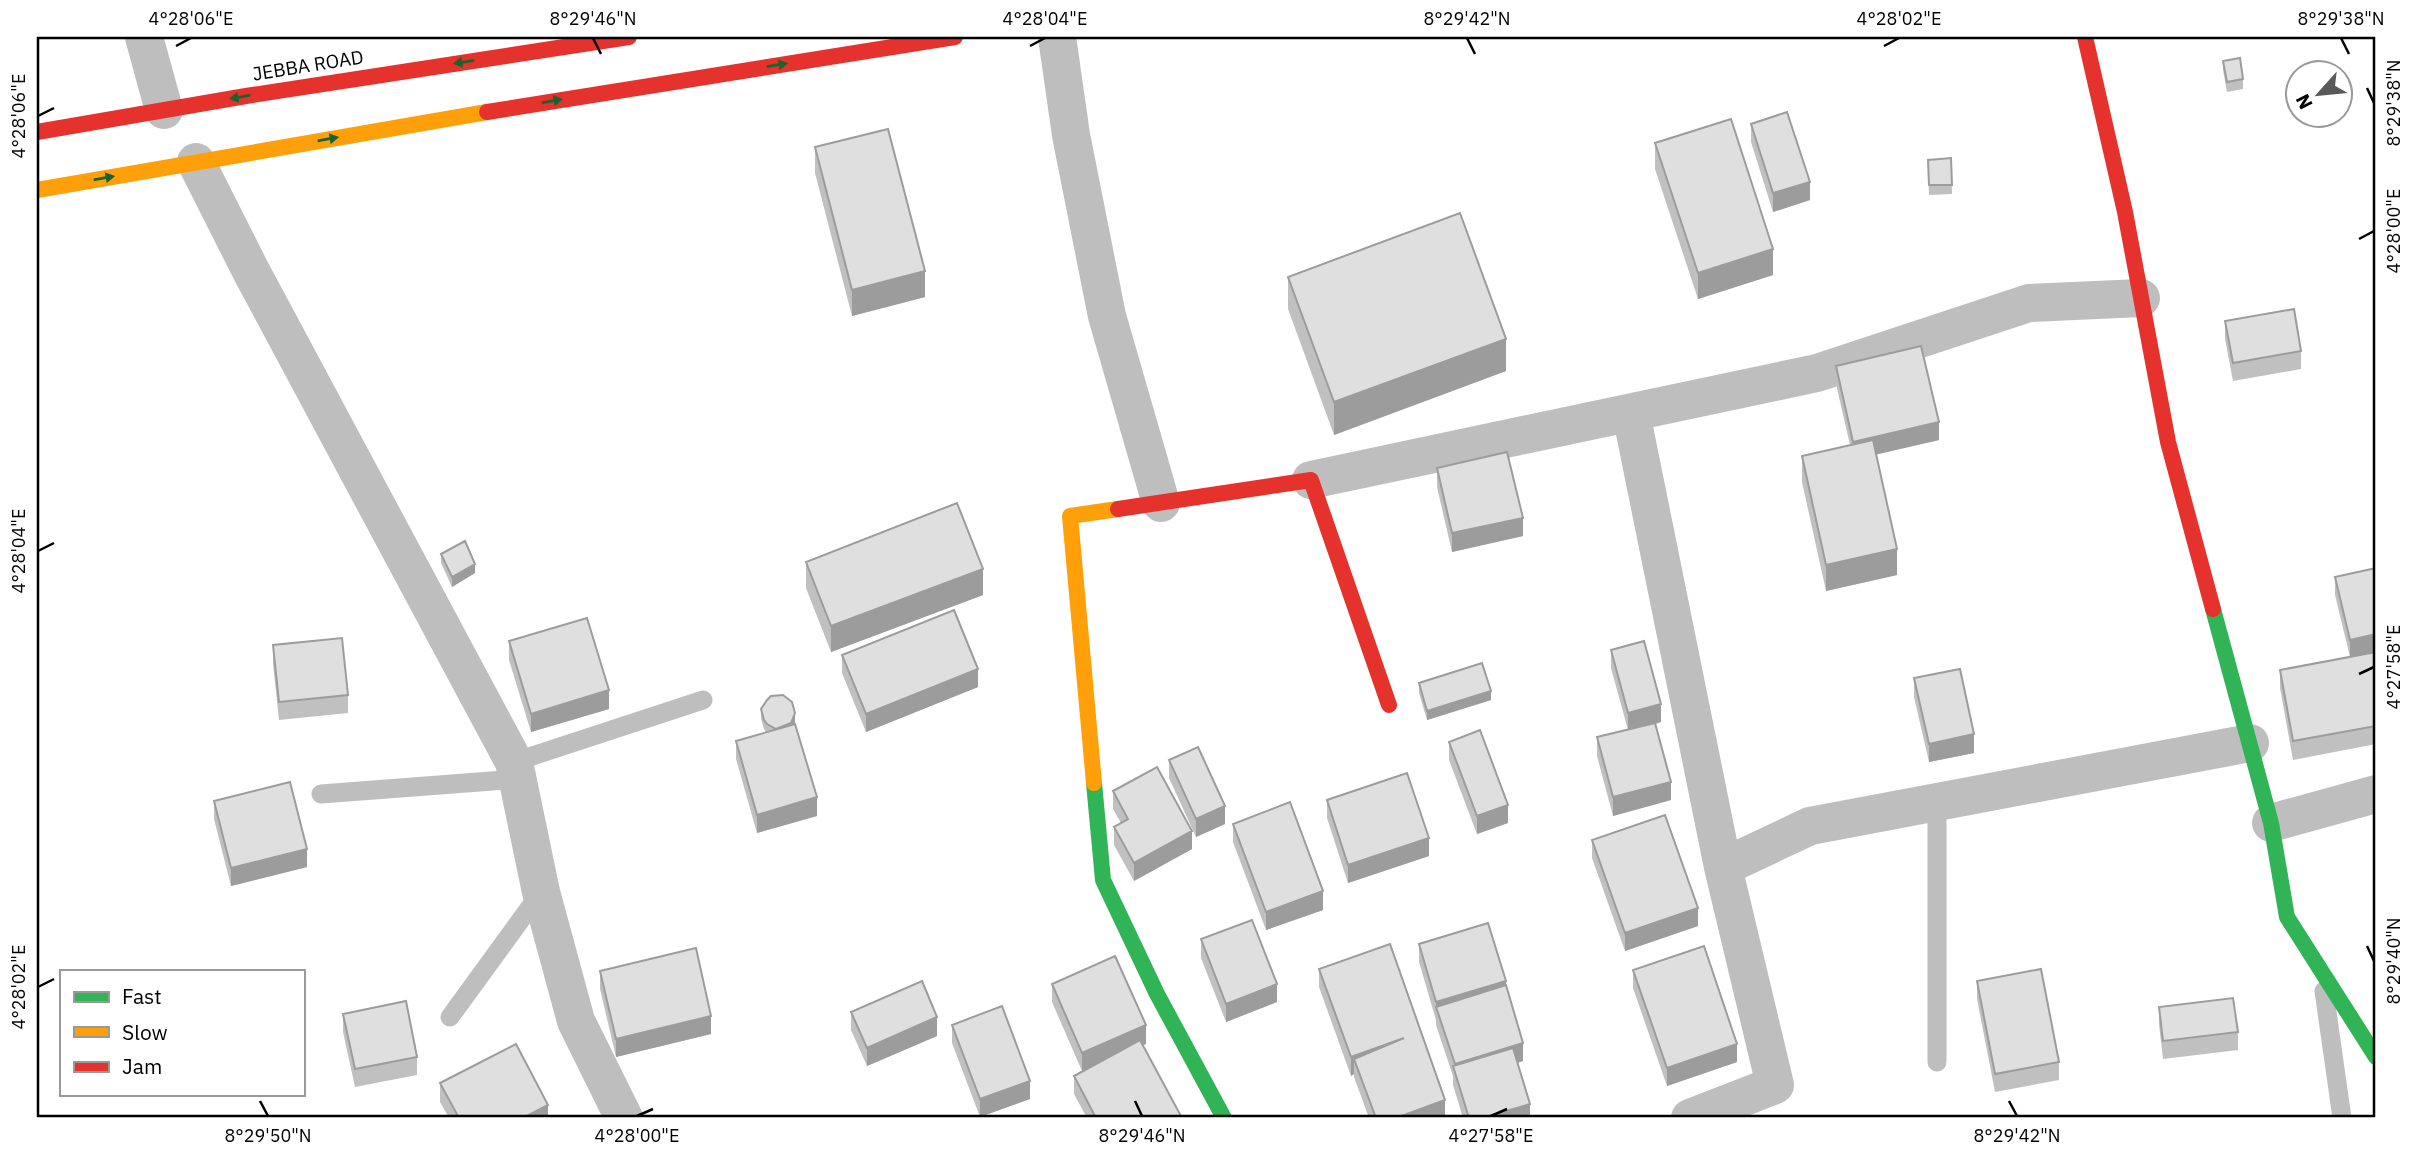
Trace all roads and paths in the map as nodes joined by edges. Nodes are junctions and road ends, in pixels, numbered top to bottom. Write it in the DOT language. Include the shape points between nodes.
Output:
graph roads {
  1 [pos="144,37"];
  2 [pos="629,37"];
  3 [pos="955,37"];
  4 [pos="1057,37"];
  5 [pos="2085,37"];
  6 [pos="164,110"];
  7 [pos="37,132"];
  8 [pos="196,162"];
  9 [pos="37,190"];
  10 [pos="2141,298"];
  11 [pos="1631,412"];
  12 [pos="1311,480"];
  13 [pos="1161,503"];
  14 [pos="703,700"];
  15 [pos="1389,705"];
  16 [pos="2250,743"];
  17 [pos="516,771"];
  18 [pos="321,794"];
  19 [pos="2376,794"];
  20 [pos="1937,802"];
  21 [pos="2271,823"];
  22 [pos="1723,867"];
  23 [pos="541,892"];
  24 [pos="2320,968"];
  25 [pos="450,1017"];
  26 [pos="2376,1057"];
  27 [pos="1937,1062"];
  28 [pos="1696,1117"];
  29 [pos="624,1118"];
  30 [pos="1224,1118"];
  31 [pos="2342,1118"];
  1 -- 6 [label="street"];
  2 -- 6 [label="main road, JEBBA ROAD, one-way"];
  8 -- 3 [label="main road, one-way"];
  4 -- 13 [label="street" via="1071,135 1107,316"];
  5 -- 10 [label="main road"];
  6 -- 7 [label="main road, JEBBA ROAD"];
  9 -- 8 [label="main road, one-way"];
  8 -- 17 [label="street"];
  10 -- 11 [label="street" via="2029,303 1817,373"];
  10 -- 16 [label="main road" via="2168,442"];
  11 -- 12 [label="street"];
  11 -- 22 [label="street"];
  12 -- 13 [label="main road"];
  12 -- 15 [label="main road"];
  13 -- 30 [label="main road" via="1070,516 1103,880 1157,994"];
  14 -- 17 [label="lane"];
  16 -- 20 [label="street"];
  16 -- 21 [label="main road"];
  17 -- 18 [label="lane"];
  17 -- 23 [label="street"];
  19 -- 21 [label="street"];
  20 -- 22 [label="street" via="1810,826"];
  20 -- 27 [label="lane"];
  21 -- 24 [label="main road" via="2287,917"];
  22 -- 28 [label="street" via="1775,1085"];
  23 -- 25 [label="lane"];
  23 -- 29 [label="street" via="576,1021"];
  24 -- 26 [label="main road"];
  24 -- 31 [label="lane"];
}
